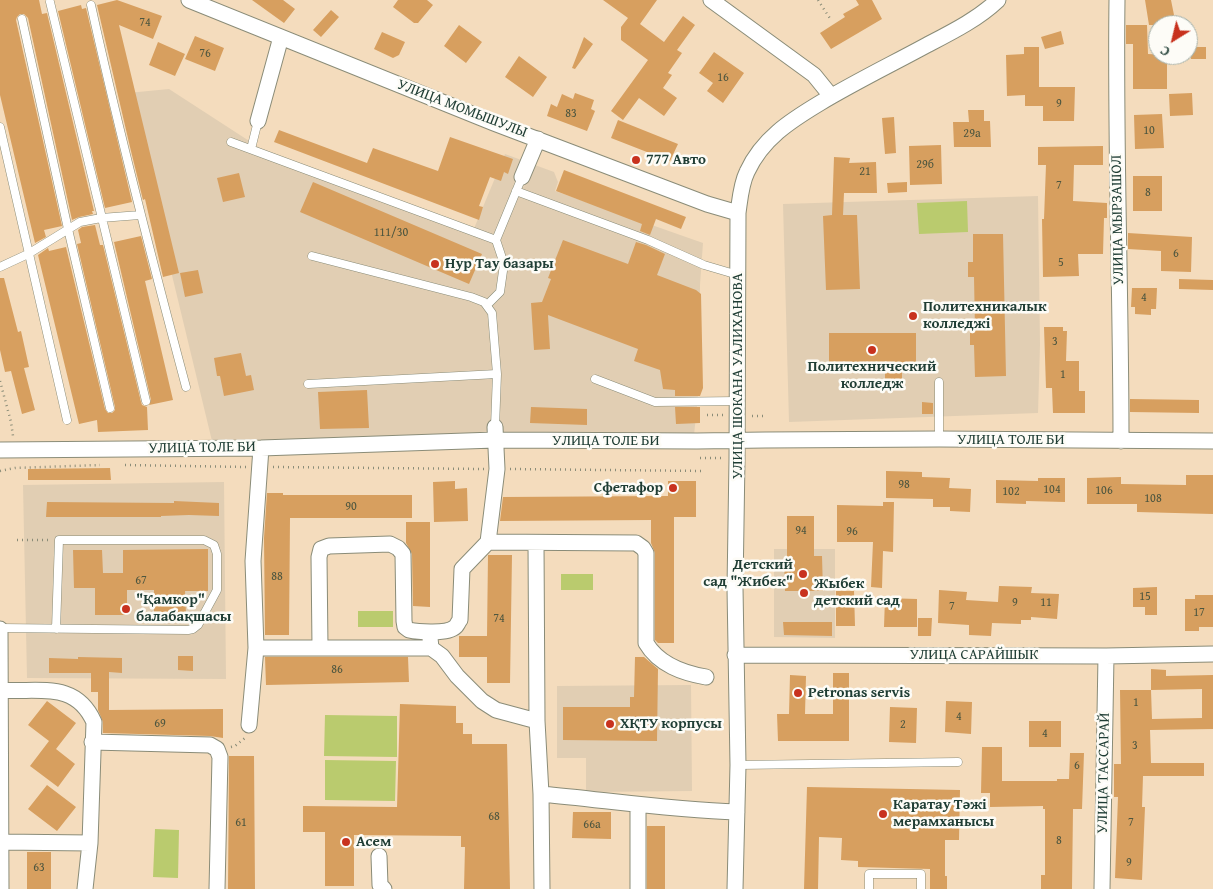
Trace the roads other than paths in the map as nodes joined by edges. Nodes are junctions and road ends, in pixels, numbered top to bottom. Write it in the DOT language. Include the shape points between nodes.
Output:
graph roads {
  1 [pos="189,0"];
  2 [pos="711,0"];
  3 [pos="998,0"];
  4 [pos="1117,0"];
  5 [pos="50,2"];
  6 [pos="210,3"];
  7 [pos="91,5"];
  8 [pos="22,19"];
  9 [pos="281,37"];
  10 [pos="831,96"];
  11 [pos="258,121"];
  12 [pos="0,126"];
  13 [pos="538,139"];
  14 [pos="231,142"];
  15 [pos="251,148"];
  16 [pos="522,177"];
  17 [pos="516,191"];
  18 [pos="738,213"];
  19 [pos="140,215"];
  20 [pos="101,218"];
  21 [pos="68,229"];
  22 [pos="496,240"];
  23 [pos="28,254"];
  24 [pos="312,256"];
  25 [pos="0,267"];
  26 [pos="738,276"];
  27 [pos="487,305"];
  28 [pos="497,374"];
  29 [pos="595,379"];
  30 [pos="938,382"];
  31 [pos="308,384"];
  32 [pos="186,387"];
  33 [pos="146,401"];
  34 [pos="737,401"];
  35 [pos="110,408"];
  36 [pos="67,420"];
  37 [pos="495,434"];
  38 [pos="737,440"];
  39 [pos="939,440"];
  40 [pos="1121,440"];
  41 [pos="1213,441"];
  42 [pos="260,448"];
  43 [pos="7,450"];
  44 [pos="488,542"];
  45 [pos="536,543"];
  46 [pos="0,629"];
  47 [pos="56,629"];
  48 [pos="430,631"];
  49 [pos="320,647"];
  50 [pos="256,648"];
  51 [pos="431,648"];
  52 [pos="735,654"];
  53 [pos="1213,654"];
  54 [pos="1106,656"];
  55 [pos="706,678"];
  56 [pos="0,690"];
  57 [pos="537,721"];
  58 [pos="249,725"];
  59 [pos="92,742"];
  60 [pos="958,762"];
  61 [pos="738,765"];
  62 [pos="0,768"];
  63 [pos="541,794"];
  64 [pos="638,806"];
  65 [pos="737,812"];
  66 [pos="0,842"];
  67 [pos="90,843"];
  68 [pos="379,856"];
  69 [pos="1,889"];
  70 [pos="85,889"];
  71 [pos="217,889"];
  72 [pos="384,889"];
  73 [pos="542,889"];
  74 [pos="638,889"];
  75 [pos="735,889"];
  76 [pos="869,889"];
  77 [pos="921,889"];
  78 [pos="1102,889"];
  1 -- 6 [label="street, УЛИЦА МОМЫШУЛЫ"];
  2 -- 10 [label="street" via="814,75"];
  3 -- 10 [label="street, УЛИЦА ШОКАНА УАЛИХАНОВА" via="963,26"];
  4 -- 40 [label="street, УЛИЦА МЫРЗАШОЛ"];
  5 -- 20 [label="lane"];
  6 -- 9 [label="street, УЛИЦА МОМЫШУЛЫ"];
  7 -- 19 [label="lane"];
  8 -- 21 [label="lane"];
  9 -- 11 [label="street"];
  9 -- 13 [label="street, УЛИЦА МОМЫШУЛЫ"];
  10 -- 18 [label="street, УЛИЦА ШОКАНА УАЛИХАНОВА" via="782,127 766,143 746,173"];
  11 -- 15 [label="lane"];
  12 -- 23 [label="lane"];
  13 -- 16 [label="street"];
  13 -- 18 [label="street, УЛИЦА МОМЫШУЛЫ"];
  14 -- 15 [label="lane"];
  15 -- 22 [label="lane"];
  16 -- 17 [label="lane"];
  17 -- 22 [label="lane"];
  17 -- 26 [label="lane"];
  18 -- 26 [label="street, УЛИЦА ШОКАНА УАЛИХАНОВА"];
  19 -- 20 [label="lane"];
  19 -- 32 [label="lane"];
  20 -- 21 [label="lane" via="80,222"];
  20 -- 33 [label="lane"];
  21 -- 23 [label="lane"];
  21 -- 35 [label="lane"];
  22 -- 27 [label="lane" via="504,264 500,292"];
  23 -- 25 [label="lane"];
  23 -- 36 [label="lane"];
  24 -- 27 [label="lane" via="471,297"];
  26 -- 34 [label="street, УЛИЦА ШОКАНА УАЛИХАНОВА"];
  27 -- 28 [label="lane" via="492,313"];
  28 -- 31 [label="lane"];
  28 -- 37 [label="lane"];
  29 -- 34 [label="lane" via="655,402"];
  30 -- 39 [label="lane"];
  34 -- 38 [label="street, УЛИЦА ШОКАНА УАЛИХАНОВА"];
  37 -- 38 [label="street, УЛИЦА ТОЛЕ БИ" via="697,442"];
  37 -- 42 [label="street, УЛИЦА ТОЛЕ БИ"];
  37 -- 44 [label="street" via="497,469"];
  38 -- 39 [label="street, УЛИЦА ТОЛЕ БИ"];
  38 -- 52 [label="street, УЛИЦА ШОКАНА УАЛИХАНОВА"];
  39 -- 40 [label="street, УЛИЦА ТОЛЕ БИ"];
  40 -- 41 [label="street, УЛИЦА ТОЛЕ БИ"];
  42 -- 43 [label="street, УЛИЦА ТОЛЕ БИ"];
  42 -- 50 [label="street" via="253,561"];
  44 -- 45 [label="street"];
  44 -- 48 [label="street" via="462,569 460,620 456,627"];
  45 -- 55 [label="street" via="636,543 643,548 646,553 646,643 673,668"];
  45 -- 57 [label="street"];
  46 -- 47 [label="lane"];
  46 -- 56 [label="street"];
  47 -- 47 [label="lane" via="193,629 217,590 214,545 204,540 59,540"];
  48 -- 49 [label="street" via="405,627 403,554 398,548 390,544 329,546 322,549 319,557"];
  48 -- 51 [label="street"];
  49 -- 50 [label="street"];
  49 -- 51 [label="street"];
  50 -- 58 [label="street"];
  51 -- 57 [label="street" via="489,706"];
  52 -- 54 [label="street, УЛИЦА САРАЙШЫК"];
  52 -- 61 [label="street, УЛИЦА ШОКАНА УАЛИХАНОВА"];
  53 -- 54 [label="street, УЛИЦА САРАЙШЫК"];
  54 -- 78 [label="street, УЛИЦА ТАССАРАЙ"];
  56 -- 59 [label="street" via="66,692 88,710 94,722"];
  56 -- 62 [label="street"];
  57 -- 63 [label="street"];
  59 -- 67 [label="street"];
  59 -- 71 [label="street" via="210,745 217,749 220,757"];
  60 -- 61 [label="lane"];
  61 -- 65 [label="street, УЛИЦА ШОКАНА УАЛИХАНОВА"];
  62 -- 66 [label="street"];
  63 -- 64 [label="street"];
  63 -- 73 [label="street"];
  64 -- 65 [label="street"];
  64 -- 74 [label="street"];
  65 -- 75 [label="street, УЛИЦА ШОКАНА УАЛИХАНОВА"];
  66 -- 67 [label="street"];
  66 -- 69 [label="street"];
  67 -- 70 [label="street"];
  68 -- 72 [label="street" via="380,885"];
  76 -- 77 [label="lane" via="869,874 921,874"];
}
